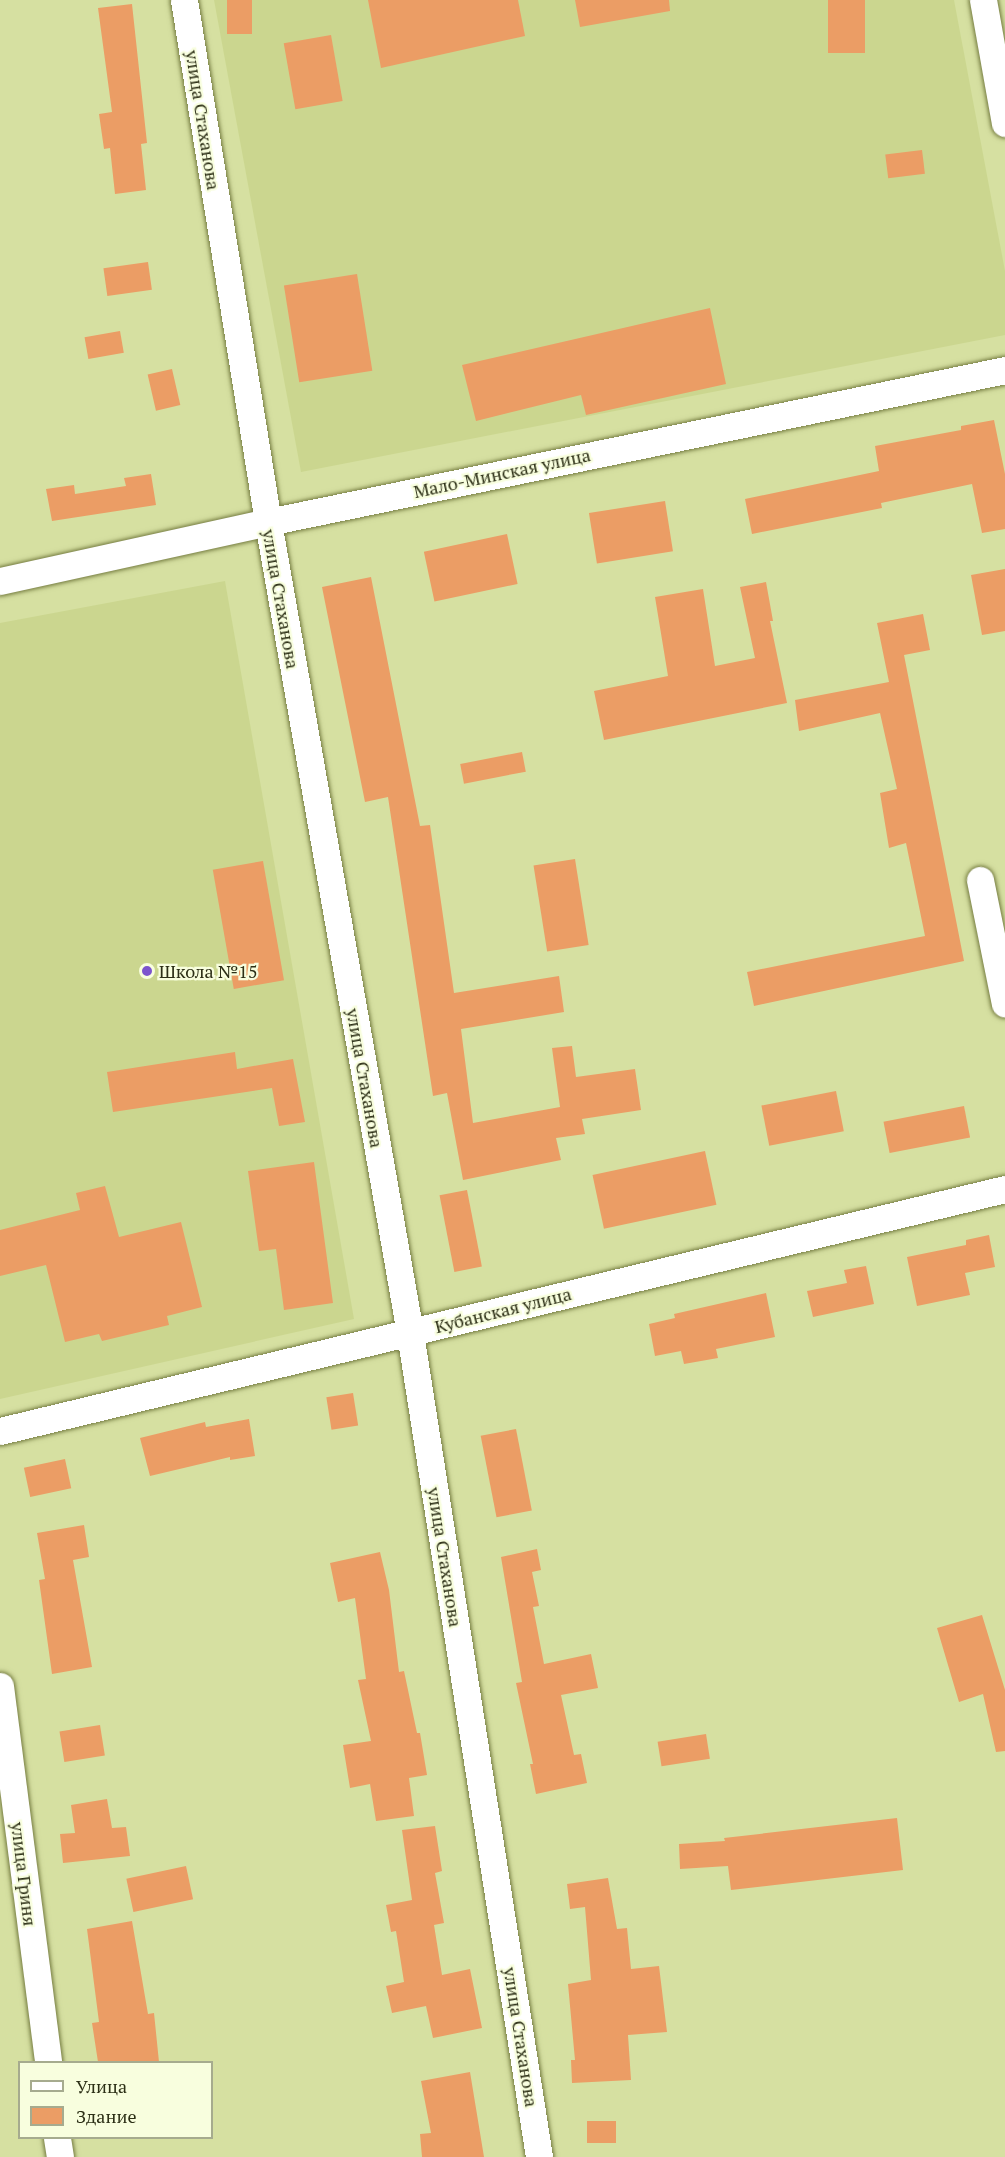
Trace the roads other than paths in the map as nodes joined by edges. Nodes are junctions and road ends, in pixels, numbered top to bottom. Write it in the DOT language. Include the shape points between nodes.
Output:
graph roads {
  1 [pos="184,0"];
  2 [pos="983,0"];
  3 [pos="1005,123"];
  4 [pos="1005,370"];
  5 [pos="268,522"];
  6 [pos="0,581"];
  7 [pos="980,880"];
  8 [pos="1005,1004"];
  9 [pos="1005,1189"];
  10 [pos="410,1333"];
  11 [pos="0,1431"];
  12 [pos="0,1686"];
  13 [pos="48,2061"];
  14 [pos="57,2139"];
  15 [pos="60,2157"];
  16 [pos="540,2157"];
  1 -- 5 [label="street, улица Стаханова"];
  2 -- 3 [label="street"];
  4 -- 5 [label="street, Мало-Минская улица"];
  5 -- 6 [label="street, Мало-Минская улица"];
  5 -- 10 [label="street, улица Стаханова"];
  7 -- 8 [label="street"];
  9 -- 10 [label="street, Кубанская улица"];
  10 -- 11 [label="street, Кубанская улица"];
  10 -- 16 [label="street, улица Стаханова"];
  12 -- 13 [label="street, улица Гриня"];
  14 -- 15 [label="street"];
}
